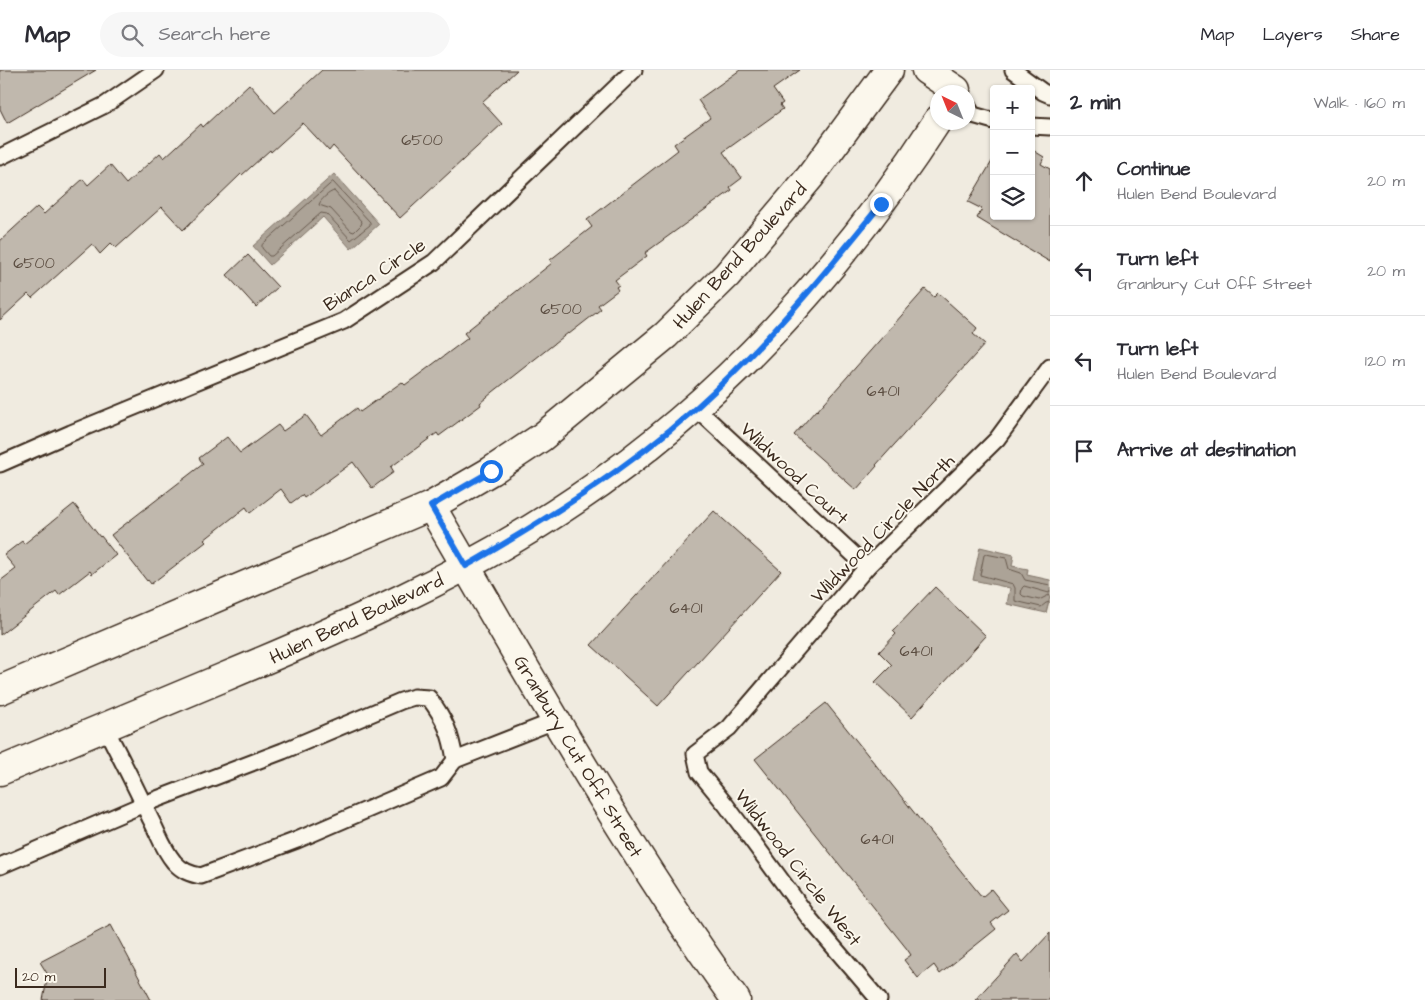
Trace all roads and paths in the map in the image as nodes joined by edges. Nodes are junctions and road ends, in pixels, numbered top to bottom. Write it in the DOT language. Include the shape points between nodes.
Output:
graph roads {
  1 [pos="156,70"];
  2 [pos="634,70"];
  3 [pos="889,70"];
  4 [pos="926,70"];
  5 [pos="1013,70"];
  6 [pos="952,85"];
  7 [pos="1050,94"];
  8 [pos="975,116"];
  9 [pos="990,120"];
  10 [pos="1035,126"];
  11 [pos="1050,127"];
  12 [pos="931,130"];
  13 [pos="0,157"];
  14 [pos="1050,367"];
  15 [pos="696,408"];
  16 [pos="0,464"];
  17 [pos="431,506"];
  18 [pos="466,566"];
  19 [pos="867,567"];
  20 [pos="0,690"];
  21 [pos="557,720"];
  22 [pos="106,727"];
  23 [pos="695,754"];
  24 [pos="455,760"];
  25 [pos="0,771"];
  26 [pos="144,804"];
  27 [pos="0,866"];
  28 [pos="736,1000"];
  29 [pos="879,1000"];
  1 -- 13 [label="lane" via="105,105"];
  2 -- 16 [label="lane, Bianca Circle" via="434,262 344,321"];
  3 -- 17 [label="street, Hulen Bend Boulevard" via="810,177 726,275 666,335 542,437"];
  4 -- 6 [label="street"];
  5 -- 7 [label="lane"];
  8 -- 9 [label="lane"];
  10 -- 11 [label="lane"];
  12 -- 15 [label="street, Hulen Bend Boulevard" via="881,204 842,252 774,330"];
  14 -- 19 [label="lane, Wildwood Circle North" via="997,439"];
  15 -- 18 [label="street, Hulen Bend Boulevard" via="576,500"];
  15 -- 19 [label="lane, Wildwood Court"];
  17 -- 18 [label="street, Granbury Cut Off Street"];
  17 -- 20 [label="street, Hulen Bend Boulevard"];
  18 -- 21 [label="street, Granbury Cut Off Street"];
  18 -- 22 [label="street, Hulen Bend Boulevard" via="344,627"];
  19 -- 23 [label="lane, Wildwood Circle North" via="729,728"];
  21 -- 24 [label="lane"];
  21 -- 28 [label="street, Granbury Cut Off Street" via="631,845"];
  22 -- 25 [label="street, Hulen Bend Boulevard"];
  22 -- 26 [label="lane"];
  23 -- 29 [label="lane, Wildwood Circle West" via="700,772 809,918"];
  24 -- 26 [label="lane" via="452,740 441,714 430,698 414,697"];
  24 -- 26 [label="lane" via="441,778 297,840 201,876 190,874 176,864"];
  26 -- 27 [label="lane"];
}
